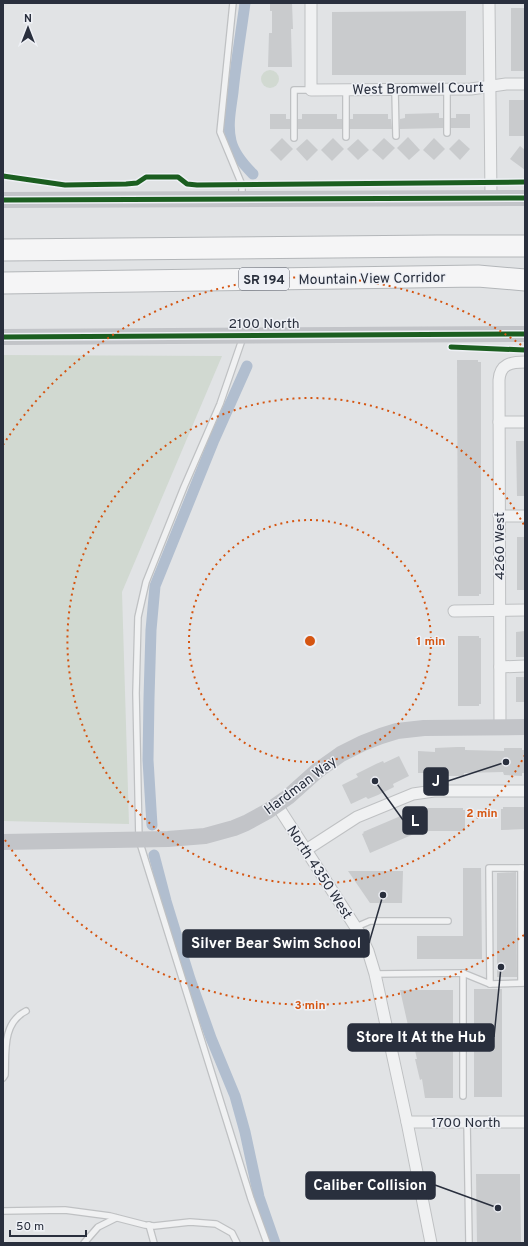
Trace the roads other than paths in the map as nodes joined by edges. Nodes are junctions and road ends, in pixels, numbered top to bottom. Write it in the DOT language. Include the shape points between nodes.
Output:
graph roads {
  1 [pos="233,3"];
  2 [pos="310,3"];
  3 [pos="489,3"];
  4 [pos="525,84"];
  5 [pos="490,87"];
  6 [pos="311,90"];
  7 [pos="346,90"];
  8 [pos="395,90"];
  9 [pos="447,90"];
  10 [pos="447,132"];
  11 [pos="396,136"];
  12 [pos="346,137"];
  13 [pos="294,138"];
  14 [pos="491,198"];
  15 [pos="525,198"];
  16 [pos="242,199"];
  17 [pos="3,200"];
  18 [pos="525,246"];
  19 [pos="3,250"];
  20 [pos="525,280"];
  21 [pos="3,283"];
  22 [pos="525,334"];
  23 [pos="244,335"];
  24 [pos="3,337"];
  25 [pos="525,362"];
  26 [pos="499,422"];
  27 [pos="525,422"];
  28 [pos="499,516"];
  29 [pos="525,516"];
  30 [pos="499,610"];
  31 [pos="525,610"];
  32 [pos="454,611"];
  33 [pos="525,666"];
  34 [pos="500,667"];
  35 [pos="525,726"];
  36 [pos="500,727"];
  37 [pos="525,791"];
  38 [pos="277,805"];
  39 [pos="139,840"];
  40 [pos="3,842"];
  41 [pos="306,850"];
  42 [pos="523,868"];
  43 [pos="448,921"];
  44 [pos="356,927"];
  45 [pos="463,973"];
  46 [pos="375,974"];
  47 [pos="523,983"];
  48 [pos="490,984"];
  49 [pos="26,1011"];
  50 [pos="3,1078"];
  51 [pos="463,1096"];
  52 [pos="407,1122"];
  53 [pos="467,1122"];
  54 [pos="525,1122"];
  55 [pos="3,1211"];
  56 [pos="116,1218"];
  57 [pos="149,1225"];
  58 [pos="84,1243"];
  59 [pos="154,1243"];
  60 [pos="237,1243"];
  61 [pos="267,1243"];
  62 [pos="431,1243"];
  63 [pos="470,1243"];
  1 -- 16 [label="lane" via="220,132 242,185"];
  2 -- 6 [label="street"];
  3 -- 5 [label="street"];
  4 -- 5 [label="street, West Bromwell Court"];
  5 -- 9 [label="street, West Bromwell Court"];
  5 -- 14 [label="street"];
  6 -- 7 [label="street, West Bromwell Court"];
  6 -- 13 [label="lane" via="294,90"];
  7 -- 8 [label="street, West Bromwell Court"];
  7 -- 12 [label="lane"];
  8 -- 9 [label="street, West Bromwell Court"];
  8 -- 11 [label="lane"];
  9 -- 10 [label="lane"];
  14 -- 15 [label="main road"];
  14 -- 16 [label="main road"];
  16 -- 17 [label="main road"];
  18 -- 19 [label="highway, SR 194"];
  20 -- 21 [label="highway, Mountain View Corridor / SR 194" via="478,276"];
  22 -- 23 [label="main road, 2100 North"];
  23 -- 24 [label="main road, 2100 North"];
  23 -- 39 [label="lane" via="220,404 146,582 138,617 136,693"];
  25 -- 26 [label="street, 4260 West" via="508,364 499,376"];
  26 -- 27 [label="street"];
  26 -- 28 [label="street, 4260 West"];
  28 -- 29 [label="street"];
  28 -- 30 [label="street, 4260 West"];
  30 -- 31 [label="street"];
  30 -- 32 [label="street"];
  30 -- 34 [label="street, 4260 West"];
  33 -- 34 [label="street"];
  34 -- 36 [label="street, 4260 West"];
  35 -- 36 [label="main road, Hardman Way"];
  36 -- 38 [label="main road, Hardman Way" via="424,728 397,731 382,736 341,754"];
  37 -- 41 [label="street" via="434,791 413,794 357,817"];
  38 -- 39 [label="main road, Hardman Way" via="246,823 218,832 194,838"];
  38 -- 41 [label="street, North 4350 West"];
  39 -- 40 [label="main road, Hardman Way"];
  39 -- 61 [label="lane"];
  41 -- 44 [label="street, North 4350 West"];
  42 -- 47 [label="lane"];
  42 -- 48 [label="lane" via="489,868"];
  43 -- 44 [label="lane" via="370,921"];
  44 -- 46 [label="street, North 4350 West" via="368,951"];
  45 -- 46 [label="lane"];
  45 -- 48 [label="lane"];
  45 -- 51 [label="lane"];
  46 -- 52 [label="street, North 4350 West"];
  47 -- 48 [label="lane"];
  49 -- 50 [label="lane" via="20,1014 7,1033"];
  52 -- 53 [label="street, 1700 North"];
  52 -- 62 [label="street, North 4350 West"];
  53 -- 54 [label="street, 1700 North"];
  53 -- 63 [label="lane"];
  55 -- 56 [label="lane" via="65,1210"];
  56 -- 57 [label="lane"];
  56 -- 58 [label="lane" via="98,1228"];
  57 -- 59 [label="lane"];
  57 -- 60 [label="lane" via="190,1222 216,1224 232,1233"];
}
